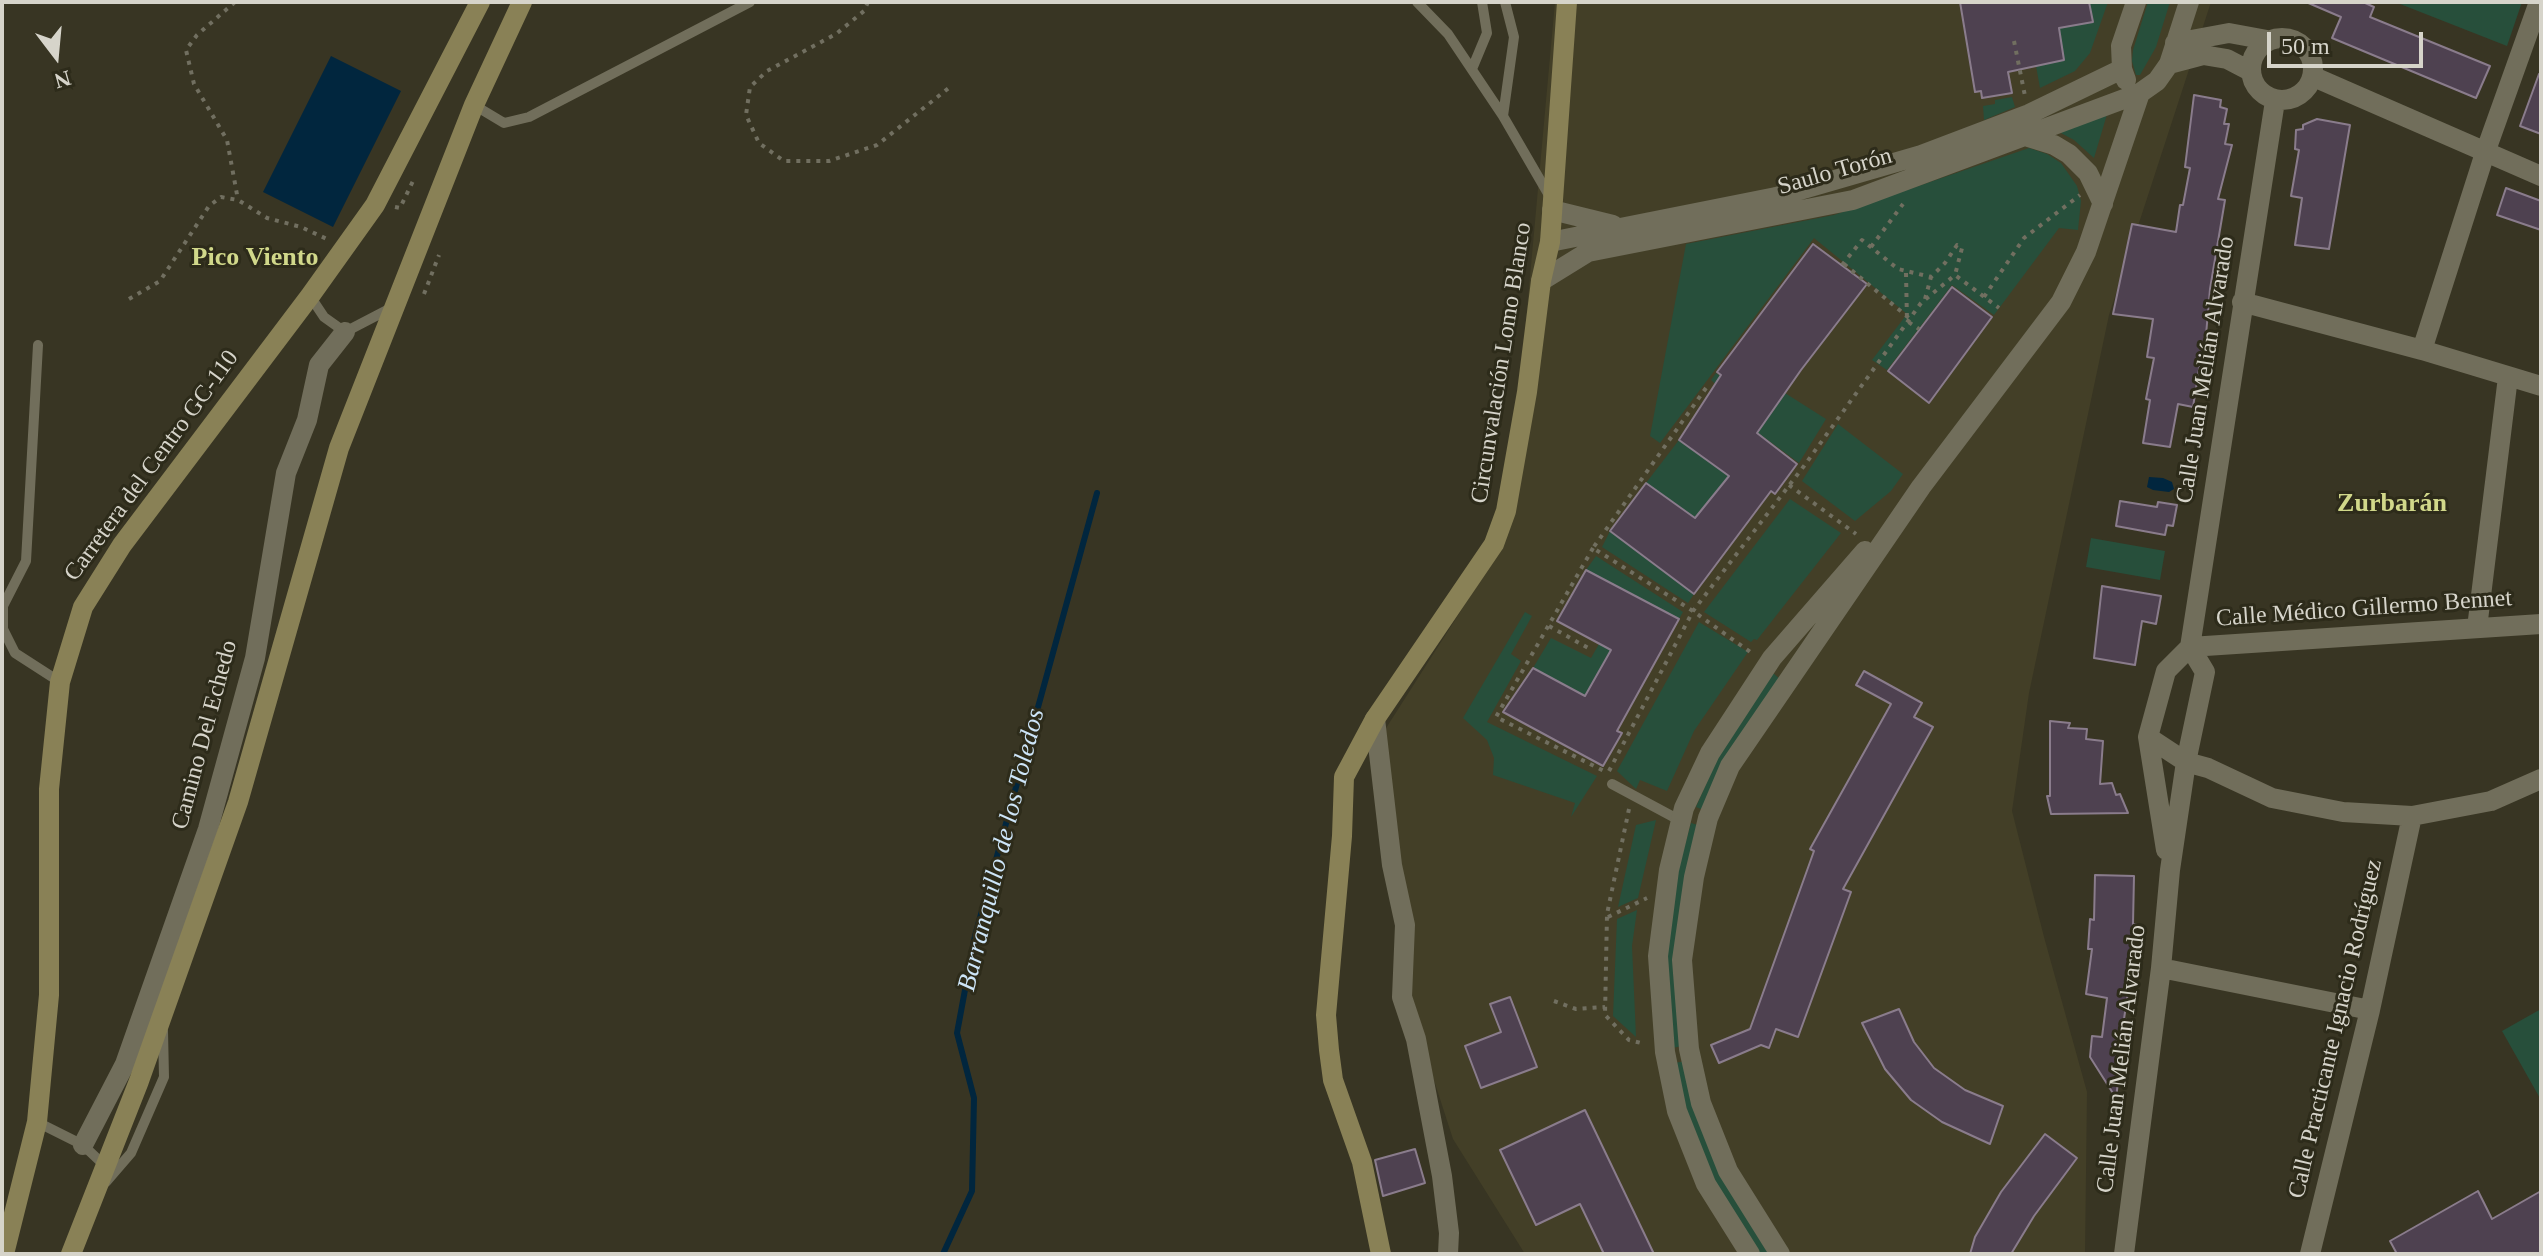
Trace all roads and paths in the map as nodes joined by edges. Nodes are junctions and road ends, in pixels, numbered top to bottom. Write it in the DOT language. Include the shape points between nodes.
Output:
graph roads {
  1 [pos="235,2"];
  2 [pos="480,2"];
  3 [pos="522,2"];
  4 [pos="750,2"];
  5 [pos="868,2"];
  6 [pos="1417,2"];
  7 [pos="1482,2"];
  8 [pos="1505,2"];
  9 [pos="1567,2"];
  10 [pos="2136,2"];
  11 [pos="2189,2"];
  12 [pos="2539,2"];
  13 [pos="2267,40"];
  14 [pos="2014,41"];
  15 [pos="2175,43"];
  16 [pos="2169,64"];
  17 [pos="1472,69"];
  18 [pos="2122,69"];
  19 [pos="2250,71"];
  20 [pos="2314,77"];
  21 [pos="950,87"];
  22 [pos="2140,93"];
  23 [pos="2275,101"];
  24 [pos="474,105"];
  25 [pos="2029,114"];
  26 [pos="1503,116"];
  27 [pos="2025,136"];
  28 [pos="2485,153"];
  29 [pos="2541,176"];
  30 [pos="2080,195"];
  31 [pos="1907,199"];
  32 [pos="238,200"];
  33 [pos="2103,204"];
  34 [pos="1552,205"];
  35 [pos="1620,227"];
  36 [pos="1550,242"];
  37 [pos="1871,247"];
  38 [pos="345,248"];
  39 [pos="1906,273"];
  40 [pos="1955,275"];
  41 [pos="1931,277"];
  42 [pos="1541,281"];
  43 [pos="310,296"];
  44 [pos="1984,297"];
  45 [pos="129,299"];
  46 [pos="1925,299"];
  47 [pos="2242,302"];
  48 [pos="395,306"];
  49 [pos="1999,308"];
  50 [pos="1908,320"];
  51 [pos="1919,329"];
  52 [pos="345,332"];
  53 [pos="38,345"];
  54 [pos="2422,350"];
  55 [pos="2508,377"];
  56 [pos="2541,386"];
  57 [pos="1706,388"];
  58 [pos="1789,485"];
  59 [pos="1921,487"];
  60 [pos="1870,545"];
  61 [pos="1593,548"];
  62 [pos="1693,611"];
  63 [pos="2541,624"];
  64 [pos="1549,626"];
  65 [pos="2477,628"];
  66 [pos="2190,647"];
  67 [pos="1590,649"];
  68 [pos="1768,665"];
  69 [pos="60,682"];
  70 [pos="1375,719"];
  71 [pos="2148,737"];
  72 [pos="2186,762"];
  73 [pos="2541,779"];
  74 [pos="1616,786"];
  75 [pos="2412,816"];
  76 [pos="1681,821"];
  77 [pos="2170,870"];
  78 [pos="1667,888"];
  79 [pos="1607,918"];
  80 [pos="2161,968"];
  81 [pos="1554,1001"];
  82 [pos="1605,1007"];
  83 [pos="2370,1010"];
  84 [pos="163,1012"];
  85 [pos="1633,1042"];
  86 [pos="37,1122"];
  87 [pos="83,1145"];
  88 [pos="105,1166"];
  89 [pos="94,1196"];
  90 [pos="4,1254"];
  91 [pos="71,1254"];
  92 [pos="1381,1254"];
  93 [pos="1448,1254"];
  94 [pos="1750,1254"];
  95 [pos="1780,1254"];
  96 [pos="2124,1254"];
  97 [pos="2310,1254"];
  1 -- 32 [label="path" via="186,50 194,84 227,140"];
  2 -- 38 [label="main road, Carretera del Centro GC-110" via="389,181"];
  3 -- 24 [label="main road"];
  4 -- 24 [label="lane" via="529,117 504,123"];
  5 -- 21 [label="path" via="836,34 767,71 750,87 746,115 759,143 784,161 829,161 877,145"];
  6 -- 17 [label="lane"];
  7 -- 17 [label="lane" via="1487,33"];
  8 -- 26 [label="lane" via="1514,37"];
  9 -- 34 [label="main road, Circunvalación Lomo Blanco"];
  10 -- 18 [label="street" via="2121,46"];
  11 -- 15 [label="street"];
  12 -- 28 [label="street"];
  13 -- 15 [label="street" via="2229,33"];
  13 -- 19 [label="street" via="2254,53"];
  13 -- 20 [label="street" via="2292,38 2310,54"];
  14 -- 25 [label="path"];
  15 -- 16 [label="street"];
  16 -- 19 [label="street" via="2203,55"];
  16 -- 22 [label="street"];
  17 -- 26 [label="lane"];
  18 -- 22 [label="street" via="2127,83"];
  18 -- 25 [label="street, Saulo Torón"];
  19 -- 23 [label="street" via="2257,90"];
  20 -- 23 [label="street" via="2299,97"];
  20 -- 28 [label="street"];
  22 -- 27 [label="street, Saulo Torón"];
  22 -- 33 [label="street"];
  23 -- 47 [label="street, Calle Juan Melián Alvarado"];
  24 -- 48 [label="main road"];
  25 -- 35 [label="street, Saulo Torón" via="1921,155 1776,197"];
  26 -- 34 [label="lane"];
  27 -- 33 [label="street" via="2069,154 2088,173"];
  27 -- 42 [label="street, Saulo Torón" via="1853,200 1588,252"];
  28 -- 29 [label="street"];
  28 -- 54 [label="street"];
  30 -- 44 [label="path" via="2024,238"];
  31 -- 37 [label="path"];
  32 -- 38 [label="path" via="267,218"];
  32 -- 45 [label="path" via="221,197 209,206 160,281"];
  33 -- 59 [label="street" via="2061,302"];
  34 -- 35 [label="street"];
  34 -- 36 [label="main road, Circunvalación Lomo Blanco"];
  35 -- 36 [label="street, Saulo Torón"];
  36 -- 42 [label="main road, Circunvalación Lomo Blanco"];
  37 -- 39 [label="path"];
  37 -- 50 [label="path" via="1862,240 1843,264"];
  38 -- 43 [label="main road, Carretera del Centro GC-110"];
  39 -- 41 [label="path"];
  39 -- 50 [label="path"];
  40 -- 41 [label="path" via="1962,248 1957,245"];
  40 -- 44 [label="path"];
  40 -- 46 [label="path"];
  41 -- 46 [label="path"];
  42 -- 70 [label="main road, Circunvalación Lomo Blanco" via="1527,392 1494,544"];
  43 -- 52 [label="lane" via="324,317"];
  43 -- 69 [label="main road, Carretera del Centro GC-110" via="122,545 83,607"];
  44 -- 49 [label="path"];
  46 -- 50 [label="path"];
  47 -- 54 [label="street"];
  47 -- 66 [label="street, Calle Juan Melián Alvarado"];
  48 -- 52 [label="lane"];
  48 -- 84 [label="main road" via="339,448 238,802"];
  50 -- 51 [label="path"];
  50 -- 58 [label="path"];
  52 -- 87 [label="street, Camino Del Echedo" via="319,365 307,420 286,473 255,658 208,829 125,1064"];
  53 -- 69 [label="lane" via="26,561 3,606 3,629 15,653"];
  54 -- 55 [label="street"];
  55 -- 56 [label="street"];
  55 -- 65 [label="street"];
  57 -- 61 [label="path"];
  58 -- 60 [label="path"];
  58 -- 62 [label="path"];
  59 -- 60 [label="street"];
  59 -- 95 [label="street" via="1730,766 1708,818 1694,877 1682,960 1689,1049 1701,1103 1728,1171"];
  60 -- 68 [label="street"];
  61 -- 62 [label="path"];
  61 -- 64 [label="path"];
  62 -- 64 [label="path" via="1608,773 1496,717"];
  62 -- 68 [label="path"];
  63 -- 65 [label="street, Calle Médico Gillermo Bennet"];
  64 -- 67 [label="path"];
  65 -- 66 [label="street, Calle Médico Gillermo Bennet"];
  66 -- 71 [label="street, Calle Juan Melián Alvarado" via="2166,671"];
  66 -- 72 [label="street, Calle Juan Melián Alvarado" via="2205,672"];
  68 -- 76 [label="street" via="1710,753"];
  69 -- 86 [label="main road, Carretera del Centro GC-110" via="49,789 49,995"];
  70 -- 92 [label="main road, Circunvalación Lomo Blanco" via="1344,777 1326,1015 1333,1080 1362,1162"];
  70 -- 93 [label="street" via="1392,865 1405,925 1402,997 1416,1039 1442,1176"];
  71 -- 72 [label="street"];
  71 -- 77 [label="street, Calle Juan Melián Alvarado"];
  72 -- 75 [label="street" via="2272,798 2343,812"];
  72 -- 77 [label="street, Calle Juan Melián Alvarado"];
  73 -- 75 [label="street" via="2491,801"];
  74 -- 76 [label="lane"];
  74 -- 79 [label="path" via="1627,798 1629,815"];
  75 -- 83 [label="street, Calle Practicante Ignacio Rodríguez"];
  76 -- 78 [label="street"];
  77 -- 80 [label="street, Calle Juan Melián Alvarado"];
  78 -- 79 [label="path"];
  78 -- 94 [label="street" via="1658,956 1665,1052 1677,1111 1706,1184"];
  79 -- 82 [label="path"];
  80 -- 83 [label="street"];
  80 -- 96 [label="street, Calle Juan Melián Alvarado"];
  81 -- 82 [label="path" via="1576,1009"];
  82 -- 85 [label="path" via="1605,1015"];
  83 -- 97 [label="street, Calle Practicante Ignacio Rodríguez"];
  84 -- 88 [label="main road"];
  84 -- 89 [label="lane" via="164,1077 131,1153"];
  86 -- 87 [label="lane"];
  86 -- 90 [label="main road, Carretera del Centro GC-110"];
  87 -- 88 [label="lane"];
  88 -- 89 [label="main road"];
  89 -- 91 [label="main road"];
}
